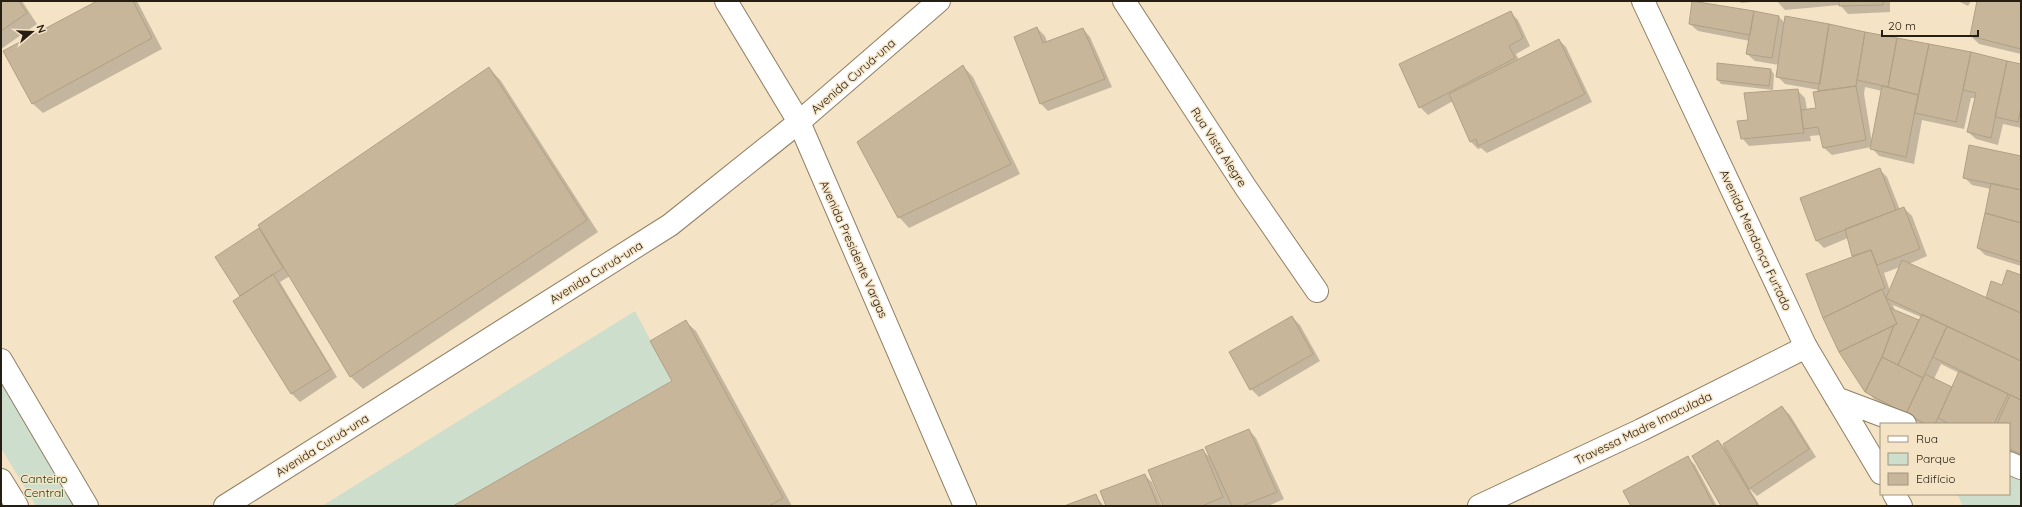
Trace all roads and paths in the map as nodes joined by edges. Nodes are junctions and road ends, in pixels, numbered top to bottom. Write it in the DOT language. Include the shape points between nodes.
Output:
graph roads {
  1 [pos="726,1"];
  2 [pos="939,1"];
  3 [pos="1124,1"];
  4 [pos="1643,1"];
  5 [pos="799,122"];
  6 [pos="1317,291"];
  7 [pos="1806,347"];
  8 [pos="1,360"];
  9 [pos="1836,398"];
  10 [pos="1902,423"];
  11 [pos="2010,463"];
  12 [pos="2021,468"];
  13 [pos="1880,471"];
  14 [pos="1,480"];
  15 [pos="1895,495"];
  16 [pos="17,506"];
  17 [pos="87,506"];
  18 [pos="225,506"];
  19 [pos="965,506"];
  20 [pos="1478,506"];
  21 [pos="1901,506"];
  1 -- 5 [label="main road, Avenida Presidente Vargas"];
  2 -- 5 [label="main road, Avenida Curuá-una"];
  3 -- 6 [label="main road, Rua Vista Alegre" via="1246,188"];
  4 -- 7 [label="main road, Avenida Mendonça Furtado"];
  5 -- 18 [label="main road, Avenida Curuá-una" via="670,225"];
  5 -- 19 [label="main road, Avenida Presidente Vargas"];
  7 -- 9 [label="main road, Avenida Mendonça Furtado"];
  7 -- 20 [label="main road, Travessa Madre Imaculada" via="1641,430"];
  8 -- 17 [label="main road"];
  9 -- 10 [label="main road"];
  9 -- 13 [label="main road, Avenida Mendonça Furtado"];
  11 -- 12 [label="main road"];
  14 -- 16 [label="main road"];
  15 -- 21 [label="main road"];
}
